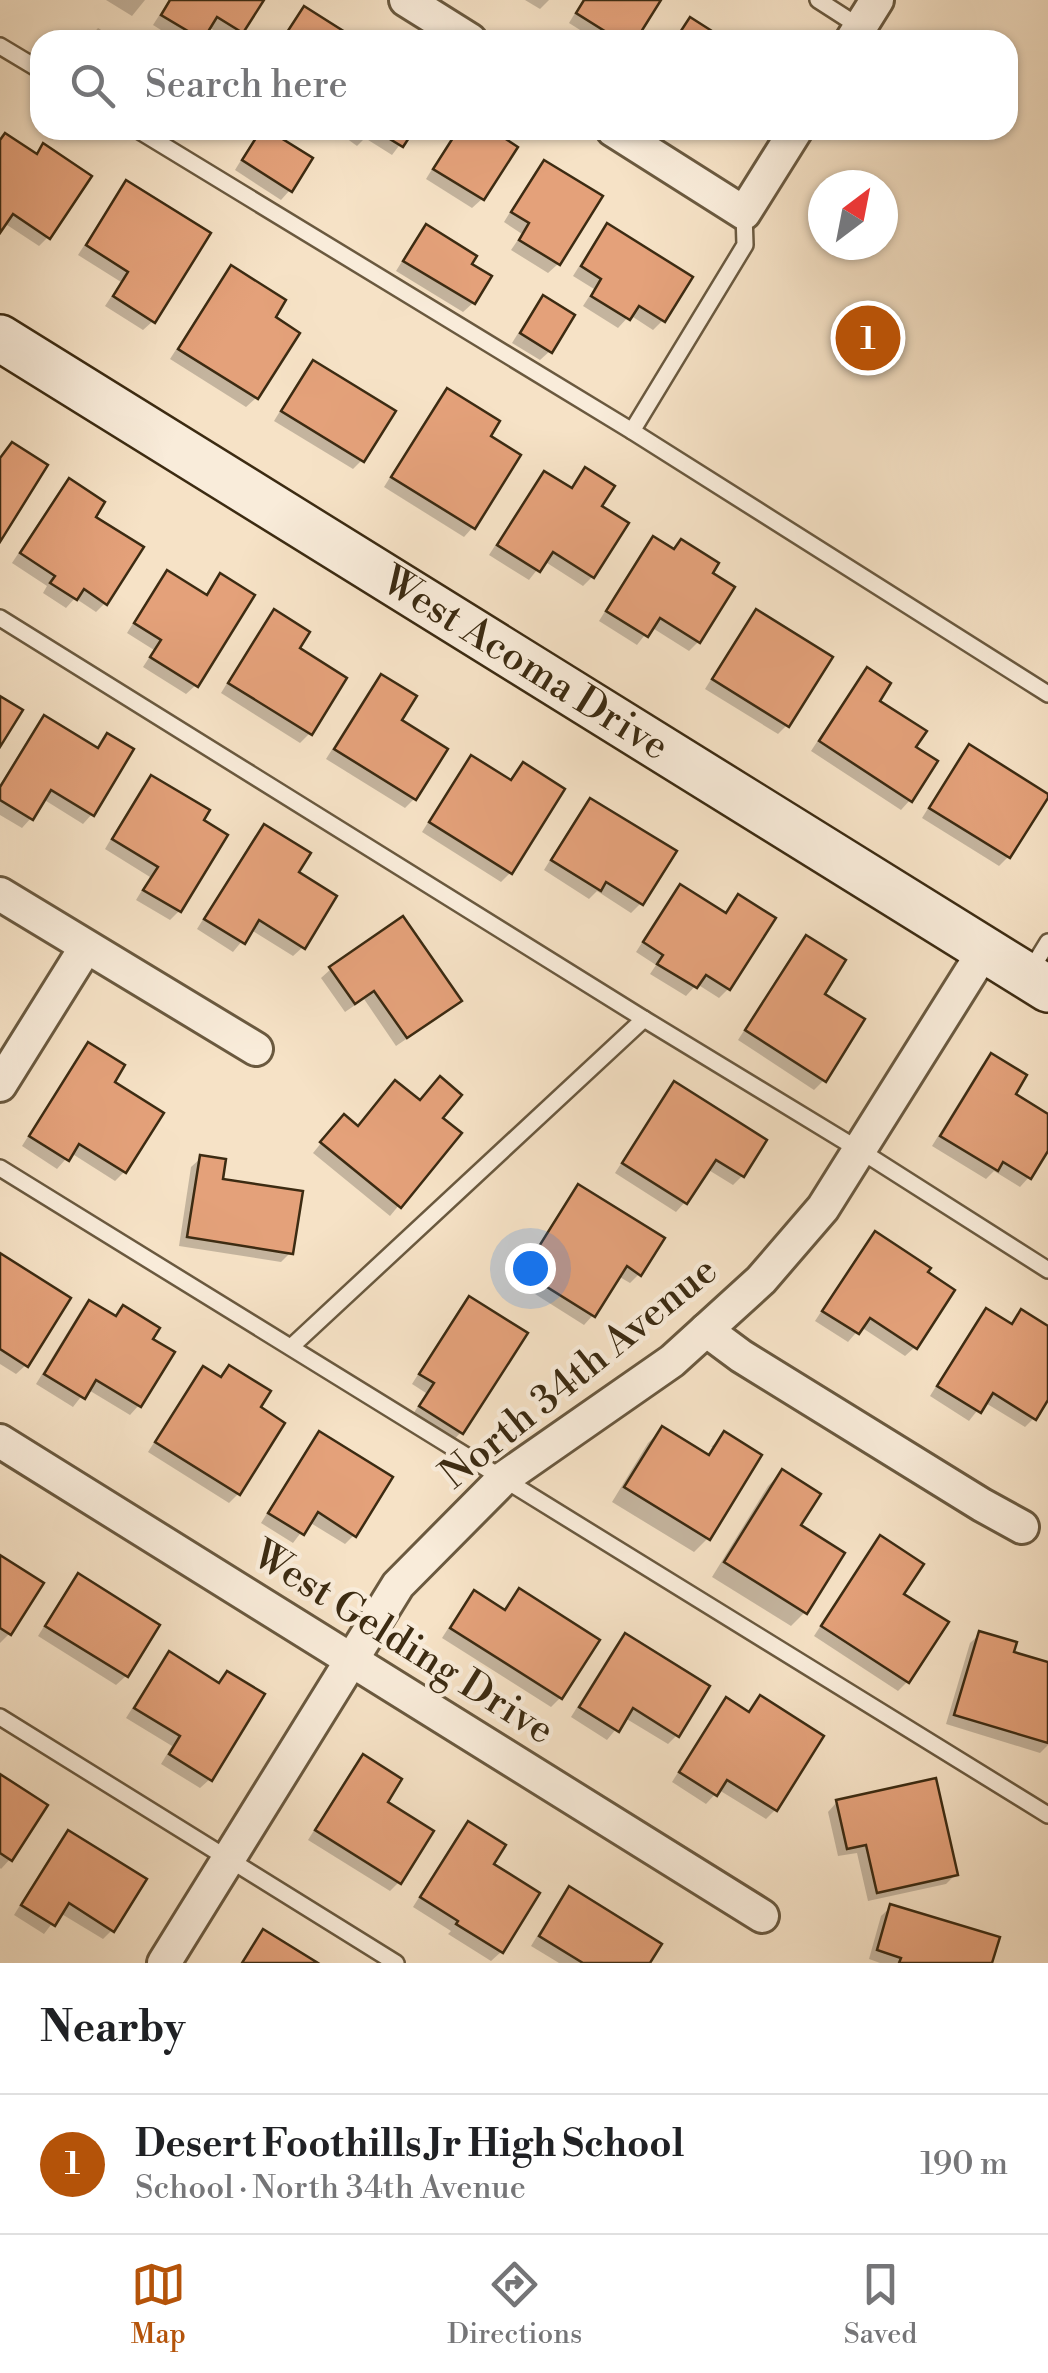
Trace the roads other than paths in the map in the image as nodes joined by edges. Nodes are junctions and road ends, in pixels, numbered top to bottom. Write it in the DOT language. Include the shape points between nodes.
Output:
graph roads {
  1 [pos="406,0"];
  2 [pos="818,0"];
  3 [pos="863,22"];
  4 [pos="454,30"];
  5 [pos="0,46"];
  6 [pos="30,64"];
  7 [pos="154,140"];
  8 [pos="629,140"];
  9 [pos="790,140"];
  10 [pos="744,213"];
  11 [pos="0,338"];
  12 [pos="632,432"];
  13 [pos="0,618"];
  14 [pos="1048,694"];
  15 [pos="0,894"];
  16 [pos="86,948"];
  17 [pos="984,951"];
  18 [pos="1041,969"];
  19 [pos="644,1019"];
  20 [pos="256,1049"];
  21 [pos="0,1085"];
  22 [pos="861,1150"];
  23 [pos="0,1168"];
  24 [pos="1048,1270"];
  25 [pos="706,1330"];
  26 [pos="291,1347"];
  27 [pos="0,1441"];
  28 [pos="504,1478"];
  29 [pos="1022,1528"];
  30 [pos="353,1661"];
  31 [pos="0,1717"];
  32 [pos="1048,1815"];
  33 [pos="229,1860"];
  34 [pos="762,1916"];
  35 [pos="164,1963"];
  36 [pos="396,1963"];
  1 -- 4 [label="street"];
  2 -- 3 [label="lane"];
  5 -- 6 [label="lane"];
  7 -- 12 [label="lane"];
  8 -- 10 [label="street"];
  9 -- 10 [label="street"];
  10 -- 12 [label="lane" via="745,245"];
  11 -- 17 [label="street, West Acoma Drive"];
  12 -- 14 [label="lane"];
  13 -- 19 [label="lane"];
  15 -- 16 [label="street"];
  16 -- 20 [label="street"];
  16 -- 21 [label="street"];
  17 -- 18 [label="street, West Acoma Drive"];
  17 -- 22 [label="street, North 34th Avenue"];
  19 -- 22 [label="lane"];
  19 -- 26 [label="lane"];
  22 -- 24 [label="lane"];
  22 -- 25 [label="street, North 34th Avenue" via="823,1208 761,1280"];
  23 -- 26 [label="lane"];
  25 -- 28 [label="street, North 34th Avenue" via="672,1362"];
  25 -- 29 [label="street"];
  26 -- 28 [label="lane"];
  27 -- 30 [label="street, West Gelding Drive"];
  28 -- 30 [label="street, North 34th Avenue" via="398,1585"];
  28 -- 32 [label="lane"];
  30 -- 33 [label="street, North 34th Avenue"];
  30 -- 34 [label="street, West Gelding Drive"];
  31 -- 33 [label="lane"];
  33 -- 35 [label="street, North 34th Avenue"];
  33 -- 36 [label="lane"];
}
